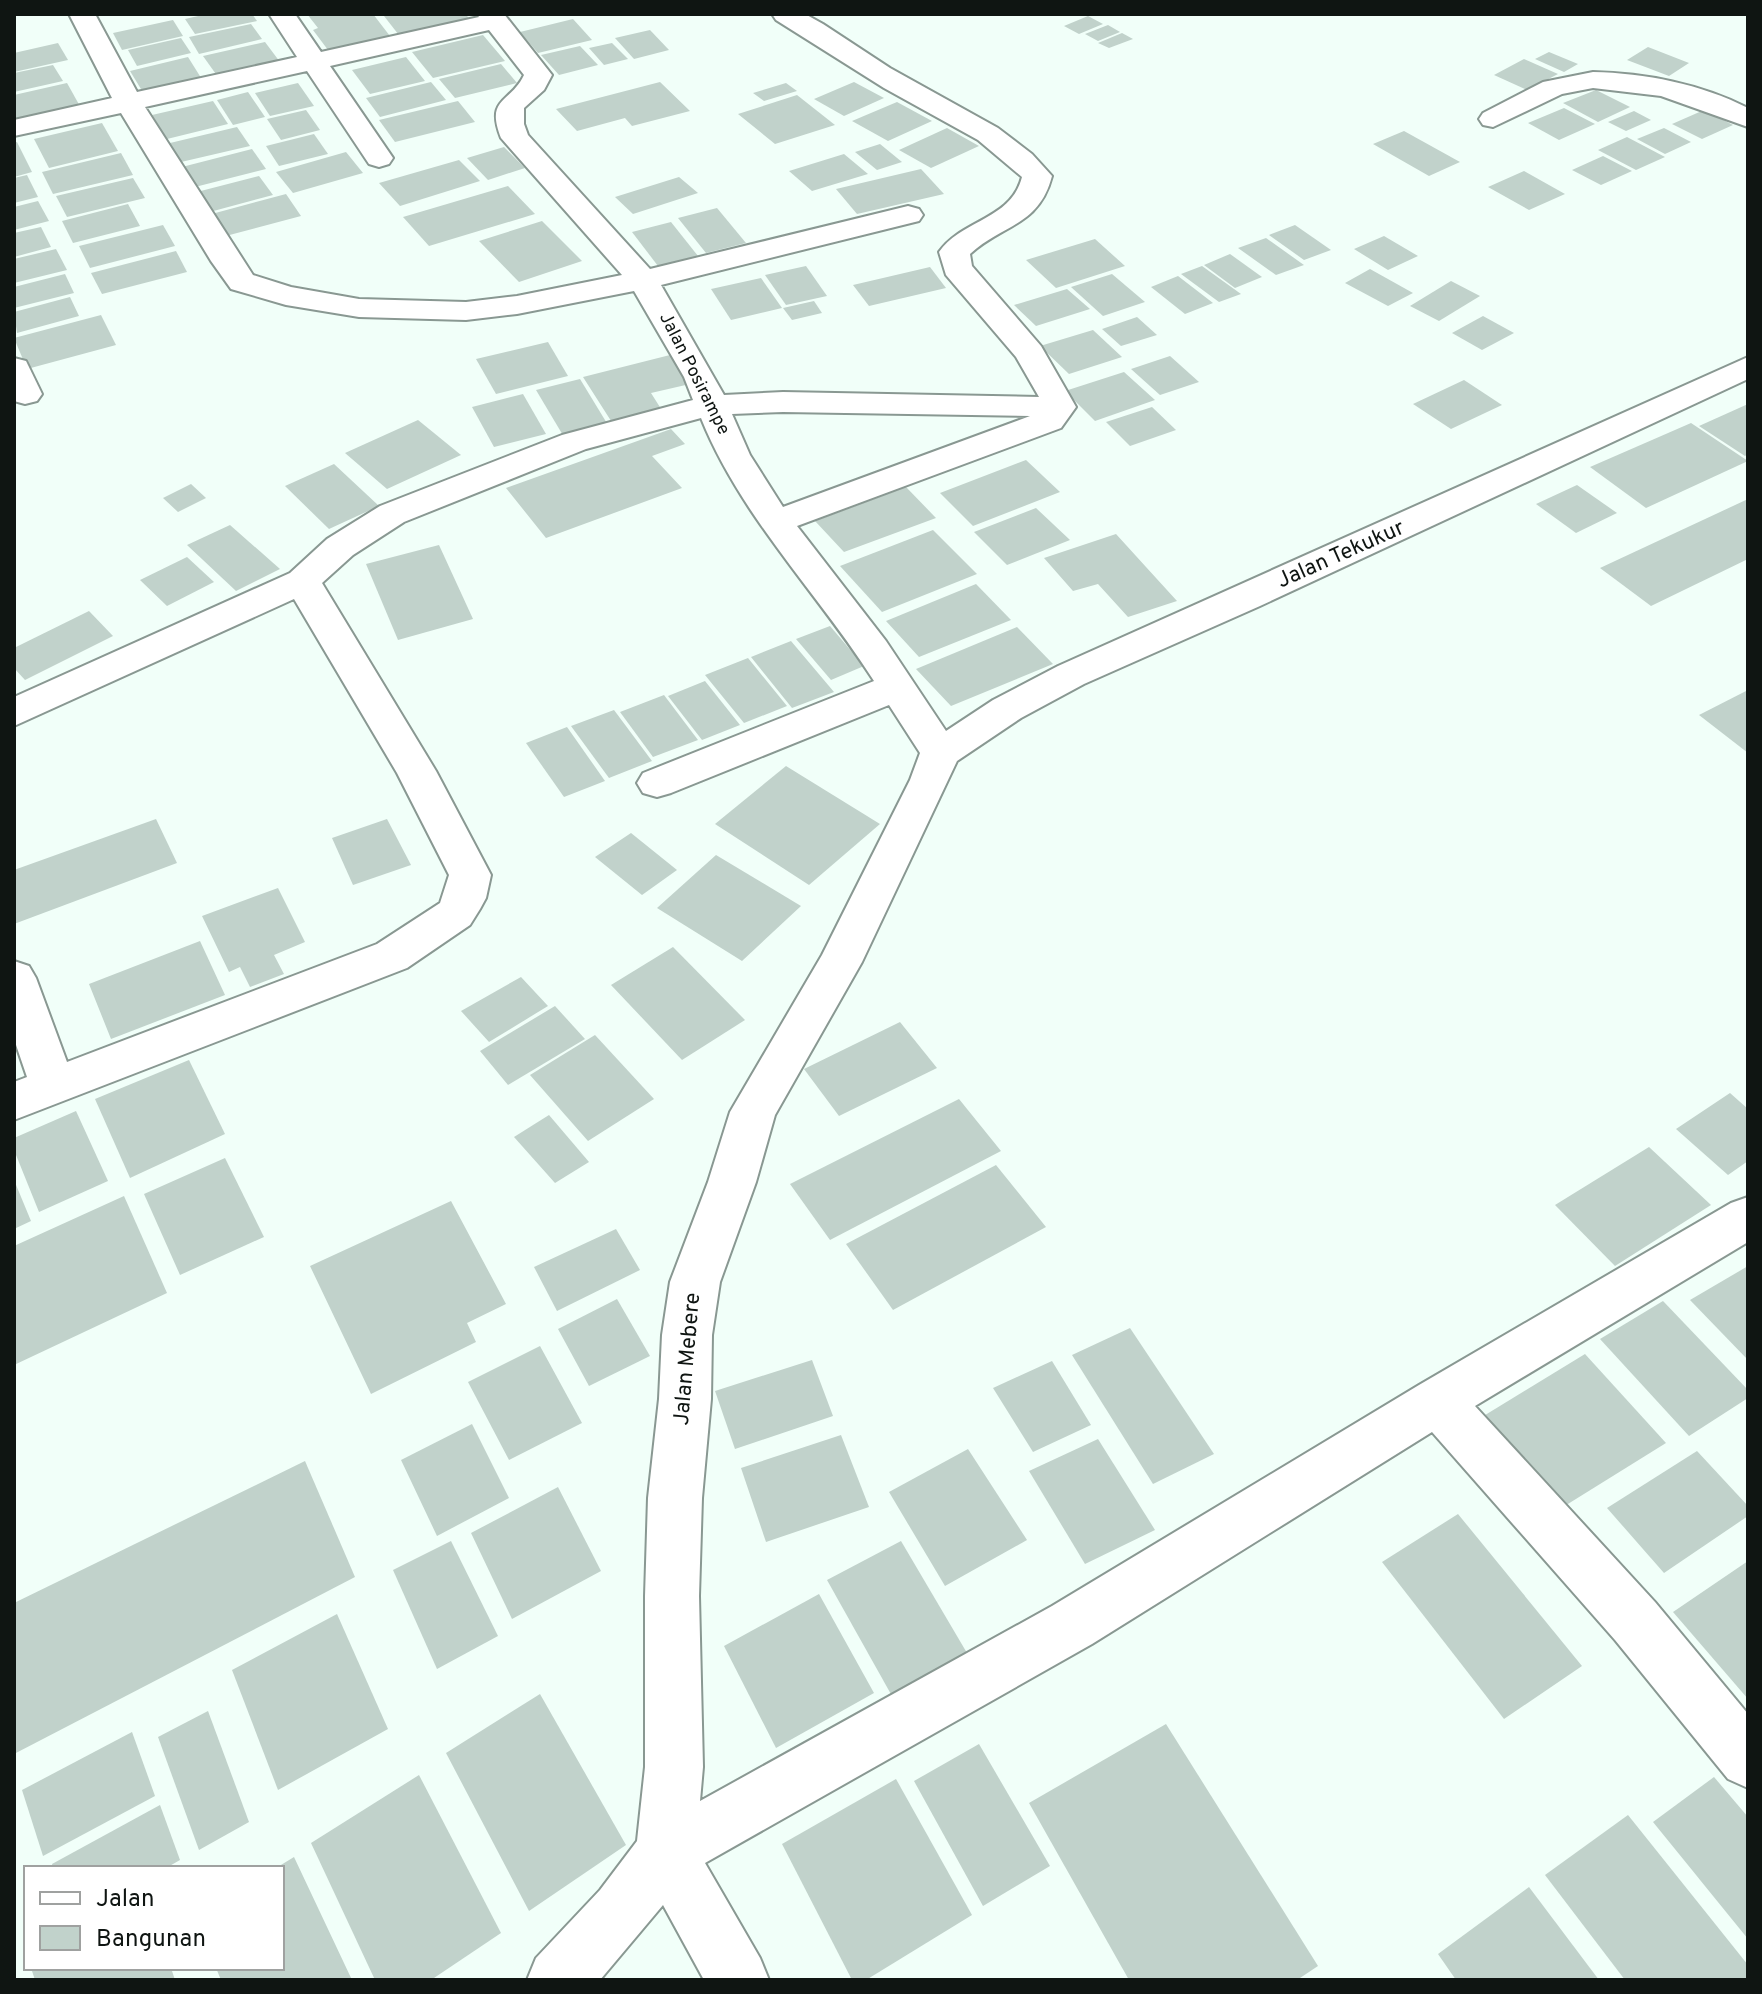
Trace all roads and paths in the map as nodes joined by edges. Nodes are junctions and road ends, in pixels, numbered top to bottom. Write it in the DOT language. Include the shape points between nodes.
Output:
graph roads {
  1 [pos="82,14"];
  2 [pos="282,14"];
  3 [pos="785,14"];
  4 [pos="492,18"];
  5 [pos="313,62"];
  6 [pos="129,103"];
  7 [pos="1493,119"];
  8 [pos="1748,119"];
  9 [pos="14,128"];
  10 [pos="379,158"];
  11 [pos="908,215"];
  12 [pos="643,280"];
  13 [pos="1748,367"];
  14 [pos="714,405"];
  15 [pos="1059,407"];
  16 [pos="775,522"];
  17 [pos="303,581"];
  18 [pos="896,687"];
  19 [pos="14,713"];
  20 [pos="940,753"];
  21 [pos="657,783"];
  22 [pos="14,978"];
  23 [pos="34,1093"];
  24 [pos="1748,1217"];
  25 [pos="1437,1401"];
  26 [pos="1748,1759"];
  27 [pos="666,1852"];
  28 [pos="558,1980"];
  29 [pos="738,1980"];
  1 -- 6 [label="street"];
  2 -- 5 [label="street"];
  3 -- 15 [label="street" via="997,140 1037,176 1020,212 964,240 954,252 957,268 1030,353"];
  4 -- 5 [label="street"];
  4 -- 12 [label="street, Jalan Posirampe" via="538,75 512,103 508,116 515,138"];
  5 -- 6 [label="street"];
  5 -- 10 [label="street"];
  6 -- 9 [label="street"];
  6 -- 12 [label="street" via="242,282 286,296 359,308 451,311 517,305"];
  7 -- 8 [label="street" via="1566,84 1622,81 1695,98"];
  11 -- 12 [label="street"];
  12 -- 14 [label="street, Jalan Posirampe"];
  13 -- 20 [label="street, Jalan Tekukur" via="1071,675"];
  14 -- 15 [label="street"];
  14 -- 16 [label="street, Jalan Posirampe" via="733,455"];
  14 -- 17 [label="street" via="574,442 392,514 340,547"];
  15 -- 16 [label="street" via="1049,421"];
  16 -- 18 [label="street, Jalan Posirampe"];
  17 -- 19 [label="street"];
  17 -- 23 [label="street" via="416,771 470,875 465,898 455,914 392,956"];
  18 -- 20 [label="street, Jalan Posirampe"];
  18 -- 21 [label="street"];
  20 -- 27 [label="street, Jalan Mebere" via="840,962 753,1112 695,1282 675,1498 674,1767"];
  22 -- 23 [label="street"];
  24 -- 25 [label="street"];
  25 -- 26 [label="street" via="1635,1621"];
  25 -- 27 [label="street" via="1072,1625"];
  27 -- 28 [label="street"];
  27 -- 29 [label="street"];
}
